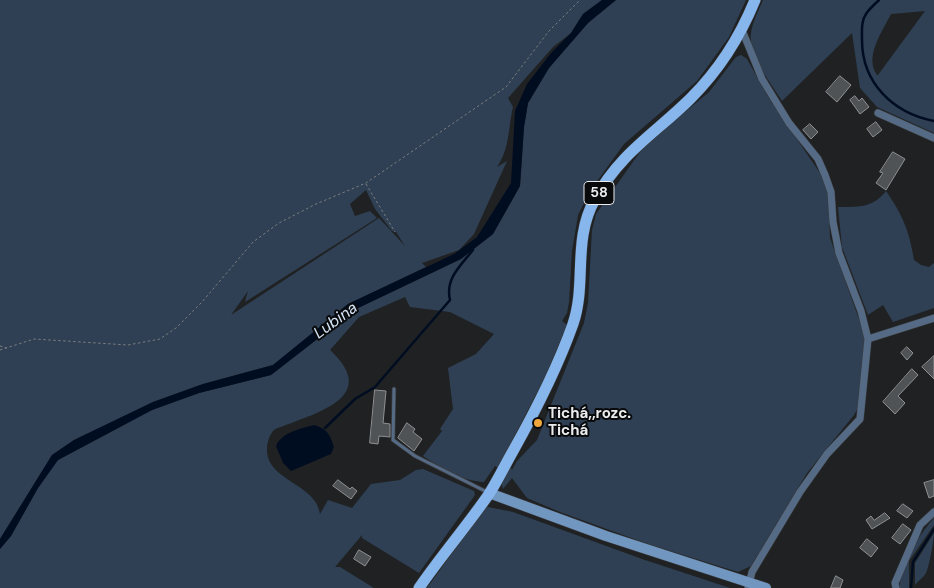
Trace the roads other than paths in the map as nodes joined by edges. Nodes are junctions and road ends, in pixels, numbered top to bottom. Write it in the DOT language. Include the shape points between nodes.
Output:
graph roads {
  1 [pos="755,0"];
  2 [pos="742,30"];
  3 [pos="878,113"];
  4 [pos="934,138"];
  5 [pos="934,318"];
  6 [pos="868,339"];
  7 [pos="394,389"];
  8 [pos="489,494"];
  9 [pos="934,512"];
  10 [pos="750,586"];
  11 [pos="419,588"];
  12 [pos="766,588"];
  13 [pos="896,588"];
  1 -- 2 [label="main road, 58"];
  2 -- 6 [label="street" via="762,79 788,123 818,159 825,175 831,192 839,253 862,311"];
  2 -- 8 [label="main road, 58" via="704,85 633,149 596,198 581,242 573,322 552,378"];
  3 -- 4 [label="street"];
  5 -- 6 [label="street"];
  6 -- 10 [label="street" via="860,419 826,454 800,492 752,572"];
  7 -- 8 [label="lane" via="393,440 415,456"];
  8 -- 10 [label="street"];
  8 -- 11 [label="main road, 58"];
  9 -- 13 [label="street" via="920,525 895,583"];
  10 -- 12 [label="street"];
}
